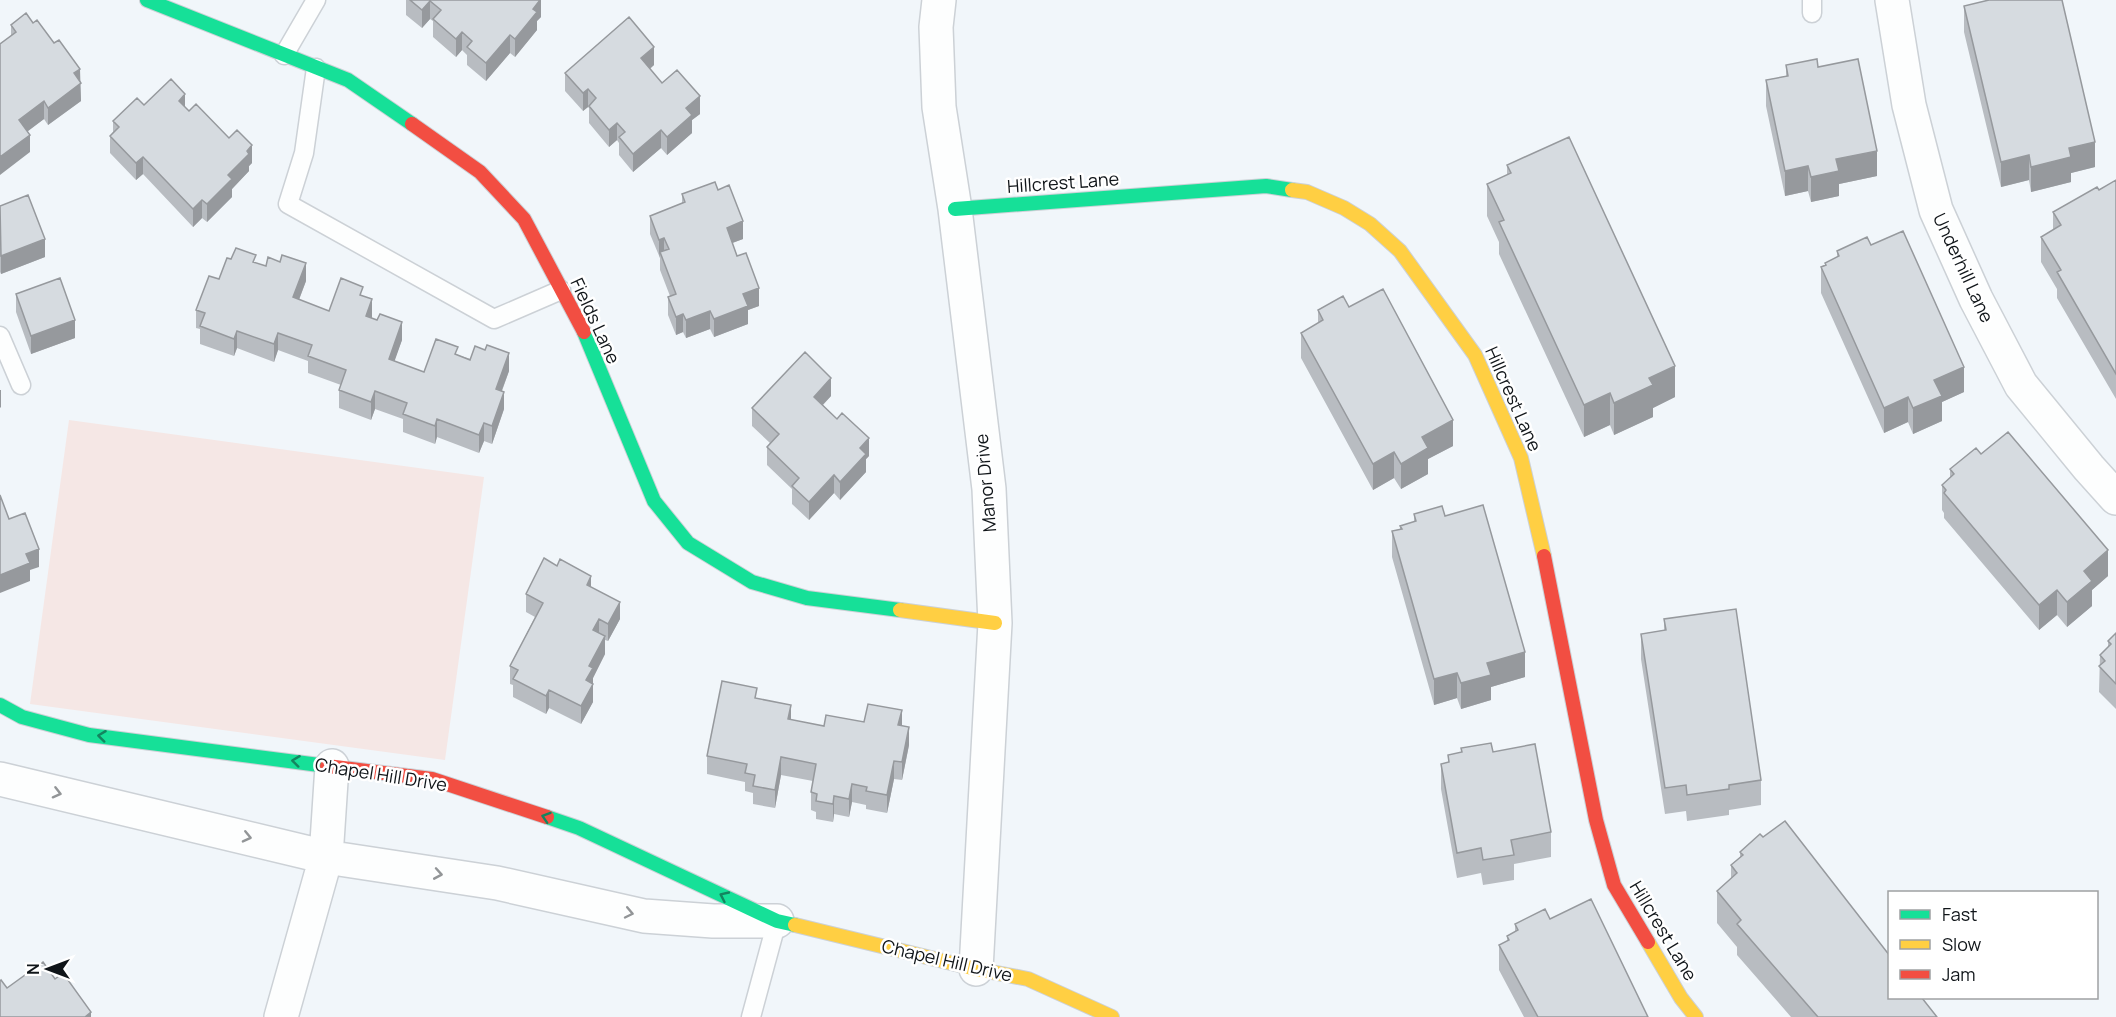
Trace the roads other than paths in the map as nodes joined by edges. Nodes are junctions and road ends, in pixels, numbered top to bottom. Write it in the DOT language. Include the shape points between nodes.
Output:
graph roads {
  1 [pos="147,0"];
  2 [pos="316,0"];
  3 [pos="939,0"];
  4 [pos="1892,0"];
  5 [pos="284,55"];
  6 [pos="316,68"];
  7 [pos="955,209"];
  8 [pos="561,290"];
  9 [pos="0,336"];
  10 [pos="21,385"];
  11 [pos="2116,498"];
  12 [pos="995,623"];
  13 [pos="0,705"];
  14 [pos="332,766"];
  15 [pos="0,779"];
  16 [pos="326,857"];
  17 [pos="777,921"];
  18 [pos="976,969"];
  19 [pos="281,1017"];
  20 [pos="751,1017"];
  21 [pos="1112,1017"];
  22 [pos="1696,1017"];
  1 -- 5 [label="street, Fields Lane"];
  2 -- 5 [label="lane"];
  3 -- 7 [label="street, Manor Drive" via="939,107"];
  4 -- 11 [label="street, Underhill Lane" via="1909,105 1936,210 1971,289 2021,385"];
  5 -- 6 [label="street, Fields Lane"];
  6 -- 8 [label="street, Fields Lane" via="348,80 480,172 524,219"];
  6 -- 8 [label="lane" via="304,153 288,204 494,319"];
  7 -- 12 [label="street, Manor Drive" via="989,489"];
  7 -- 22 [label="street, Hillcrest Lane" via="1266,186 1307,192 1344,208 1371,224 1400,251 1475,355 1521,458 1537,519 1596,820 1614,885"];
  8 -- 12 [label="street, Fields Lane" via="583,330 654,501 688,543 752,582 807,598"];
  9 -- 10 [label="lane"];
  12 -- 18 [label="street, Manor Drive"];
  14 -- 13 [label="street, Chapel Hill Drive, one-way" via="89,735 22,717"];
  14 -- 16 [label="street"];
  17 -- 14 [label="street, Chapel Hill Drive, one-way" via="579,828 432,779"];
  15 -- 16 [label="street, Chapel Hill Drive, one-way"];
  16 -- 17 [label="street, Chapel Hill Drive, one-way" via="497,884 644,916"];
  16 -- 19 [label="street"];
  17 -- 18 [label="street, Chapel Hill Drive"];
  17 -- 20 [label="lane"];
  18 -- 21 [label="street, Chapel Hill Drive" via="1028,979"];
}
